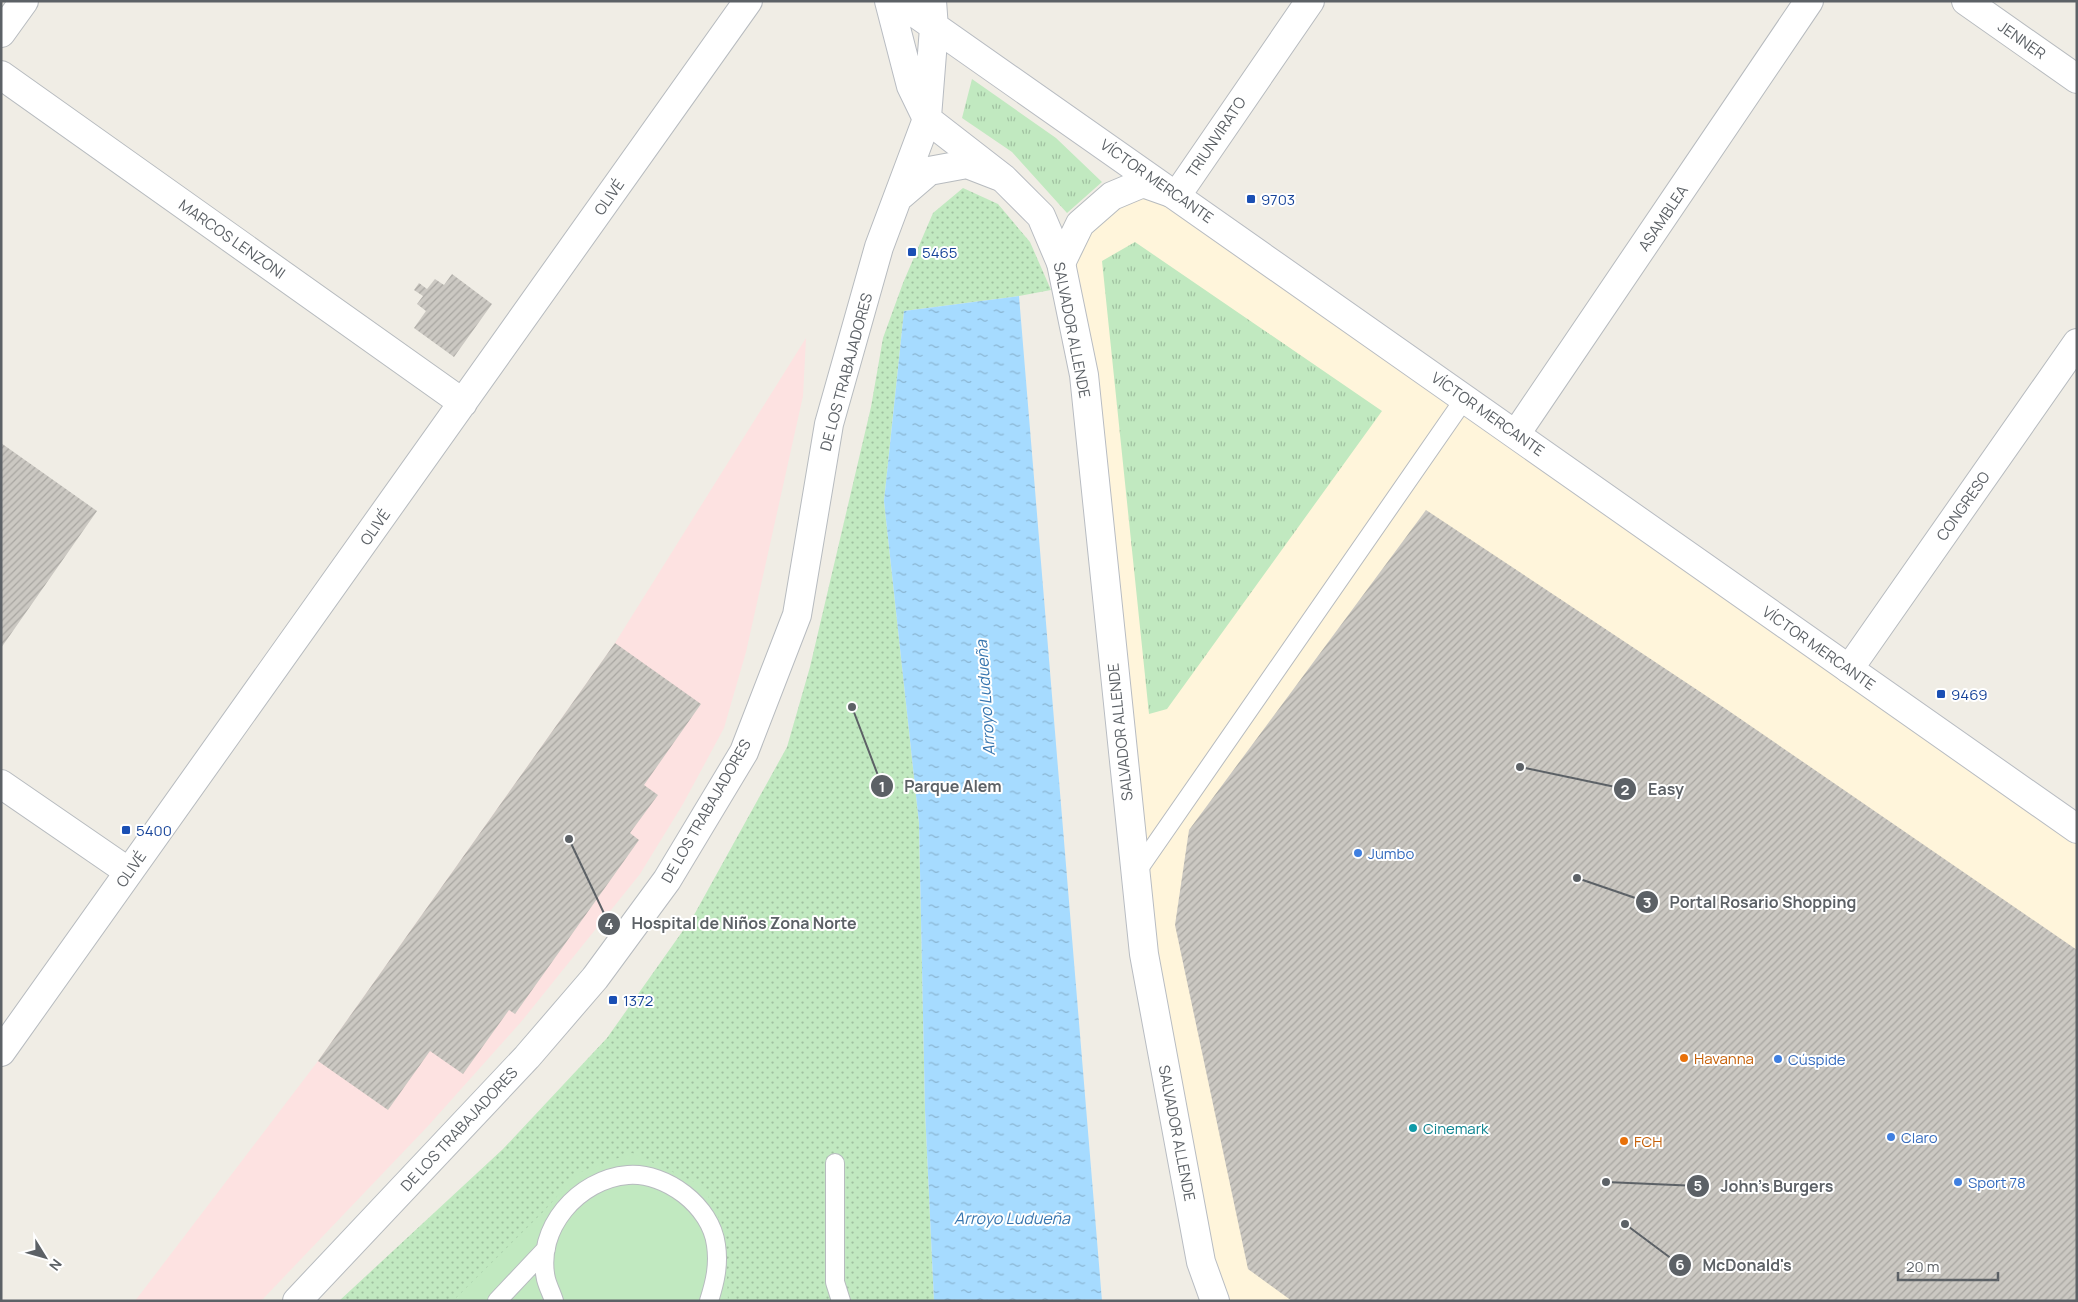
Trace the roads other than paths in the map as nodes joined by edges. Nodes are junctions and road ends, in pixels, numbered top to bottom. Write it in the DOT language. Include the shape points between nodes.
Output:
graph roads {
  1 [pos="24,1"];
  2 [pos="748,1"];
  3 [pos="889,1"];
  4 [pos="898,1"];
  5 [pos="1310,1"];
  6 [pos="1809,1"];
  7 [pos="1966,1"];
  8 [pos="933,14"];
  9 [pos="1,33"];
  10 [pos="1,75"];
  11 [pos="2077,79"];
  12 [pos="927,119"];
  13 [pos="1003,178"];
  14 [pos="1177,195"];
  15 [pos="900,196"];
  16 [pos="1061,263"];
  17 [pos="2077,343"];
  18 [pos="1465,398"];
  19 [pos="463,403"];
  20 [pos="1516,434"];
  21 [pos="1849,669"];
  22 [pos="1,784"];
  23 [pos="2077,829"];
  24 [pos="130,872"];
  25 [pos="1135,874"];
  26 [pos="1,1052"];
  27 [pos="835,1163"];
  28 [pos="546,1249"];
  29 [pos="297,1301"];
  30 [pos="497,1301"];
  31 [pos="554,1301"];
  32 [pos="709,1301"];
  33 [pos="841,1301"];
  34 [pos="1215,1301"];
  1 -- 9 [label="street"];
  2 -- 19 [label="street, OLIVÉ"];
  3 -- 12 [label="street, SALVADOR ALLENDE" via="912,86"];
  4 -- 8 [label="street, VÍCTOR MERCANTE"];
  5 -- 14 [label="street, TRIUNVIRATO"];
  6 -- 20 [label="street, ASAMBLEA"];
  7 -- 11 [label="street, JENNER"];
  8 -- 12 [label="street, DE LOS TRABAJADORES"];
  8 -- 14 [label="street, VÍCTOR MERCANTE"];
  10 -- 19 [label="street, MARCOS LENZONI"];
  12 -- 13 [label="street, SALVADOR ALLENDE"];
  12 -- 15 [label="street, DE LOS TRABAJADORES"];
  13 -- 15 [label="street, SALVADOR ALLENDE" via="967,164 948,167 929,171"];
  13 -- 16 [label="street, SALVADOR ALLENDE" via="1041,216"];
  14 -- 16 [label="street" via="1143,183 1112,196 1080,224"];
  14 -- 18 [label="street, VÍCTOR MERCANTE"];
  15 -- 29 [label="street, DE LOS TRABAJADORES" via="879,248 829,424 797,615 744,752 667,880 595,978 520,1064"];
  16 -- 25 [label="street, SALVADOR ALLENDE" via="1084,375"];
  17 -- 21 [label="street, CONGRESO"];
  18 -- 20 [label="street, VÍCTOR MERCANTE"];
  18 -- 25 [label="lane"];
  19 -- 24 [label="street, OLIVÉ"];
  20 -- 21 [label="street, VÍCTOR MERCANTE"];
  21 -- 23 [label="street, VÍCTOR MERCANTE"];
  22 -- 24 [label="street"];
  24 -- 26 [label="street, OLIVÉ"];
  25 -- 34 [label="street, SALVADOR ALLENDE" via="1144,954 1200,1252"];
  27 -- 33 [label="lane" via="834,1282"];
  28 -- 30 [label="lane"];
  28 -- 31 [label="lane" via="546,1279"];
  28 -- 32 [label="lane" via="555,1221 574,1198 600,1181 628,1175 658,1180 685,1194 709,1225 716,1243 718,1273"];
}
